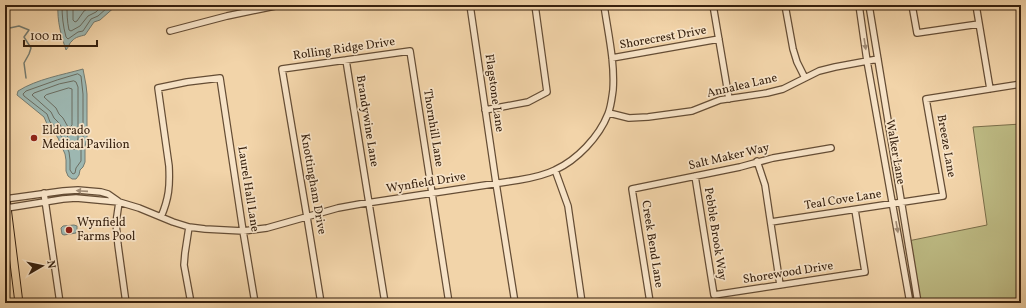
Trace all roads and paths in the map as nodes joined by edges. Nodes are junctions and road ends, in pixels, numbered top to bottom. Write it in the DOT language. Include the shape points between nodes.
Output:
graph roads {
  1 [pos="280,5"];
  2 [pos="470,5"];
  3 [pos="535,5"];
  4 [pos="604,5"];
  5 [pos="713,5"];
  6 [pos="785,5"];
  7 [pos="859,5"];
  8 [pos="870,5"];
  9 [pos="912,5"];
  10 [pos="976,5"];
  11 [pos="979,24"];
  12 [pos="170,31"];
  13 [pos="719,39"];
  14 [pos="410,51"];
  15 [pos="612,58"];
  16 [pos="346,60"];
  17 [pos="876,60"];
  18 [pos="867,61"];
  19 [pos="282,69"];
  20 [pos="805,78"];
  21 [pos="1021,84"];
  22 [pos="990,89"];
  23 [pos="729,99"];
  24 [pos="485,110"];
  25 [pos="609,113"];
  26 [pos="831,148"];
  27 [pos="758,161"];
  28 [pos="555,170"];
  29 [pos="695,176"];
  30 [pos="496,183"];
  31 [pos="632,189"];
  32 [pos="44,193"];
  33 [pos="432,193"];
  34 [pos="5,196"];
  35 [pos="943,196"];
  36 [pos="45,202"];
  37 [pos="119,202"];
  38 [pos="369,203"];
  39 [pos="898,203"];
  40 [pos="6,208"];
  41 [pos="855,210"];
  42 [pos="161,217"];
  43 [pos="308,217"];
  44 [pos="771,222"];
  45 [pos="189,226"];
  46 [pos="243,231"];
  47 [pos="780,285"];
  48 [pos="5,294"];
  49 [pos="714,295"];
  50 [pos="6,303"];
  51 [pos="19,303"];
  52 [pos="60,303"];
  53 [pos="126,303"];
  54 [pos="191,303"];
  55 [pos="256,303"];
  56 [pos="321,303"];
  57 [pos="385,303"];
  58 [pos="449,303"];
  59 [pos="515,303"];
  60 [pos="582,303"];
  61 [pos="647,303"];
  62 [pos="910,303"];
  63 [pos="918,303"];
  1 -- 12 [label="street" via="232,14"];
  2 -- 24 [label="street, Flagstone Lane"];
  3 -- 24 [label="street" via="547,92 528,102"];
  4 -- 15 [label="street, Wynfield Drive"];
  5 -- 13 [label="street"];
  6 -- 20 [label="street" via="793,49"];
  7 -- 18 [label="street, Walker Lane, one-way"];
  8 -- 17 [label="street"];
  9 -- 11 [label="street" via="917,33"];
  10 -- 11 [label="street"];
  11 -- 22 [label="street"];
  13 -- 15 [label="street, Shorecrest Drive"];
  13 -- 23 [label="street"];
  14 -- 16 [label="street, Rolling Ridge Drive"];
  14 -- 33 [label="street, Thornhill Lane"];
  15 -- 25 [label="street, Wynfield Drive" via="613,91"];
  16 -- 19 [label="street, Rolling Ridge Drive"];
  16 -- 38 [label="street, Brandywine Lane"];
  17 -- 18 [label="street, Annalea Lane"];
  17 -- 39 [label="street, Walker Lane" via="885,103"];
  18 -- 20 [label="street, Annalea Lane" via="835,66"];
  18 -- 39 [label="street, Walker Lane" via="885,160"];
  19 -- 43 [label="street, Knottingham Drive"];
  20 -- 23 [label="street, Annalea Lane" via="783,89"];
  21 -- 22 [label="street"];
  22 -- 35 [label="street, Breeze Lane" via="926,99"];
  23 -- 25 [label="street, Annalea Lane" via="692,111 648,117 629,118"];
  24 -- 30 [label="street, Flagstone Lane"];
  25 -- 28 [label="street, Wynfield Drive" via="589,144 573,159"];
  26 -- 27 [label="street, Salt Maker Way"];
  27 -- 29 [label="street, Salt Maker Way"];
  27 -- 44 [label="street"];
  28 -- 30 [label="street, Wynfield Drive" via="539,176"];
  28 -- 60 [label="street" via="568,206"];
  29 -- 31 [label="street, Salt Maker Way"];
  29 -- 49 [label="street, Pebble Brook Way"];
  30 -- 33 [label="street, Wynfield Drive"];
  30 -- 59 [label="street, Flagstone Lane"];
  31 -- 61 [label="street, Creek Bend Lane"];
  32 -- 34 [label="street, Wynfield Drive"];
  32 -- 36 [label="street"];
  37 -- 32 [label="street, Wynfield Drive, one-way" via="101,192 78,190"];
  33 -- 38 [label="street, Wynfield Drive"];
  33 -- 58 [label="street, Thornhill Lane"];
  34 -- 40 [label="main road"];
  35 -- 39 [label="street, Teal Cove Lane"];
  36 -- 37 [label="street, Wynfield Drive" via="76,198"];
  36 -- 40 [label="street, Wynfield Drive"];
  36 -- 52 [label="street"];
  37 -- 42 [label="street, Wynfield Drive"];
  37 -- 53 [label="street" via="116,223"];
  38 -- 43 [label="street, Wynfield Drive" via="338,208"];
  38 -- 57 [label="street, Brandywine Lane"];
  39 -- 41 [label="street, Teal Cove Lane"];
  39 -- 62 [label="street, Walker Lane, one-way"];
  39 -- 63 [label="street" via="908,241"];
  40 -- 51 [label="main road"];
  41 -- 44 [label="street, Teal Cove Lane"];
  41 -- 47 [label="street, Shorewood Drive" via="865,272"];
  42 -- 45 [label="street, Wynfield Drive"];
  42 -- 46 [label="street, Laurel Hall Lane" via="168,194 169,166 158,88 220,78"];
  43 -- 46 [label="street, Wynfield Drive" via="267,228"];
  43 -- 56 [label="street, Knottingham Drive"];
  44 -- 47 [label="street"];
  45 -- 46 [label="street, Wynfield Drive"];
  45 -- 54 [label="street" via="184,265"];
  46 -- 55 [label="street, Laurel Hall Lane"];
  47 -- 49 [label="street, Shorewood Drive"];
  48 -- 50 [label="main road"];
}
